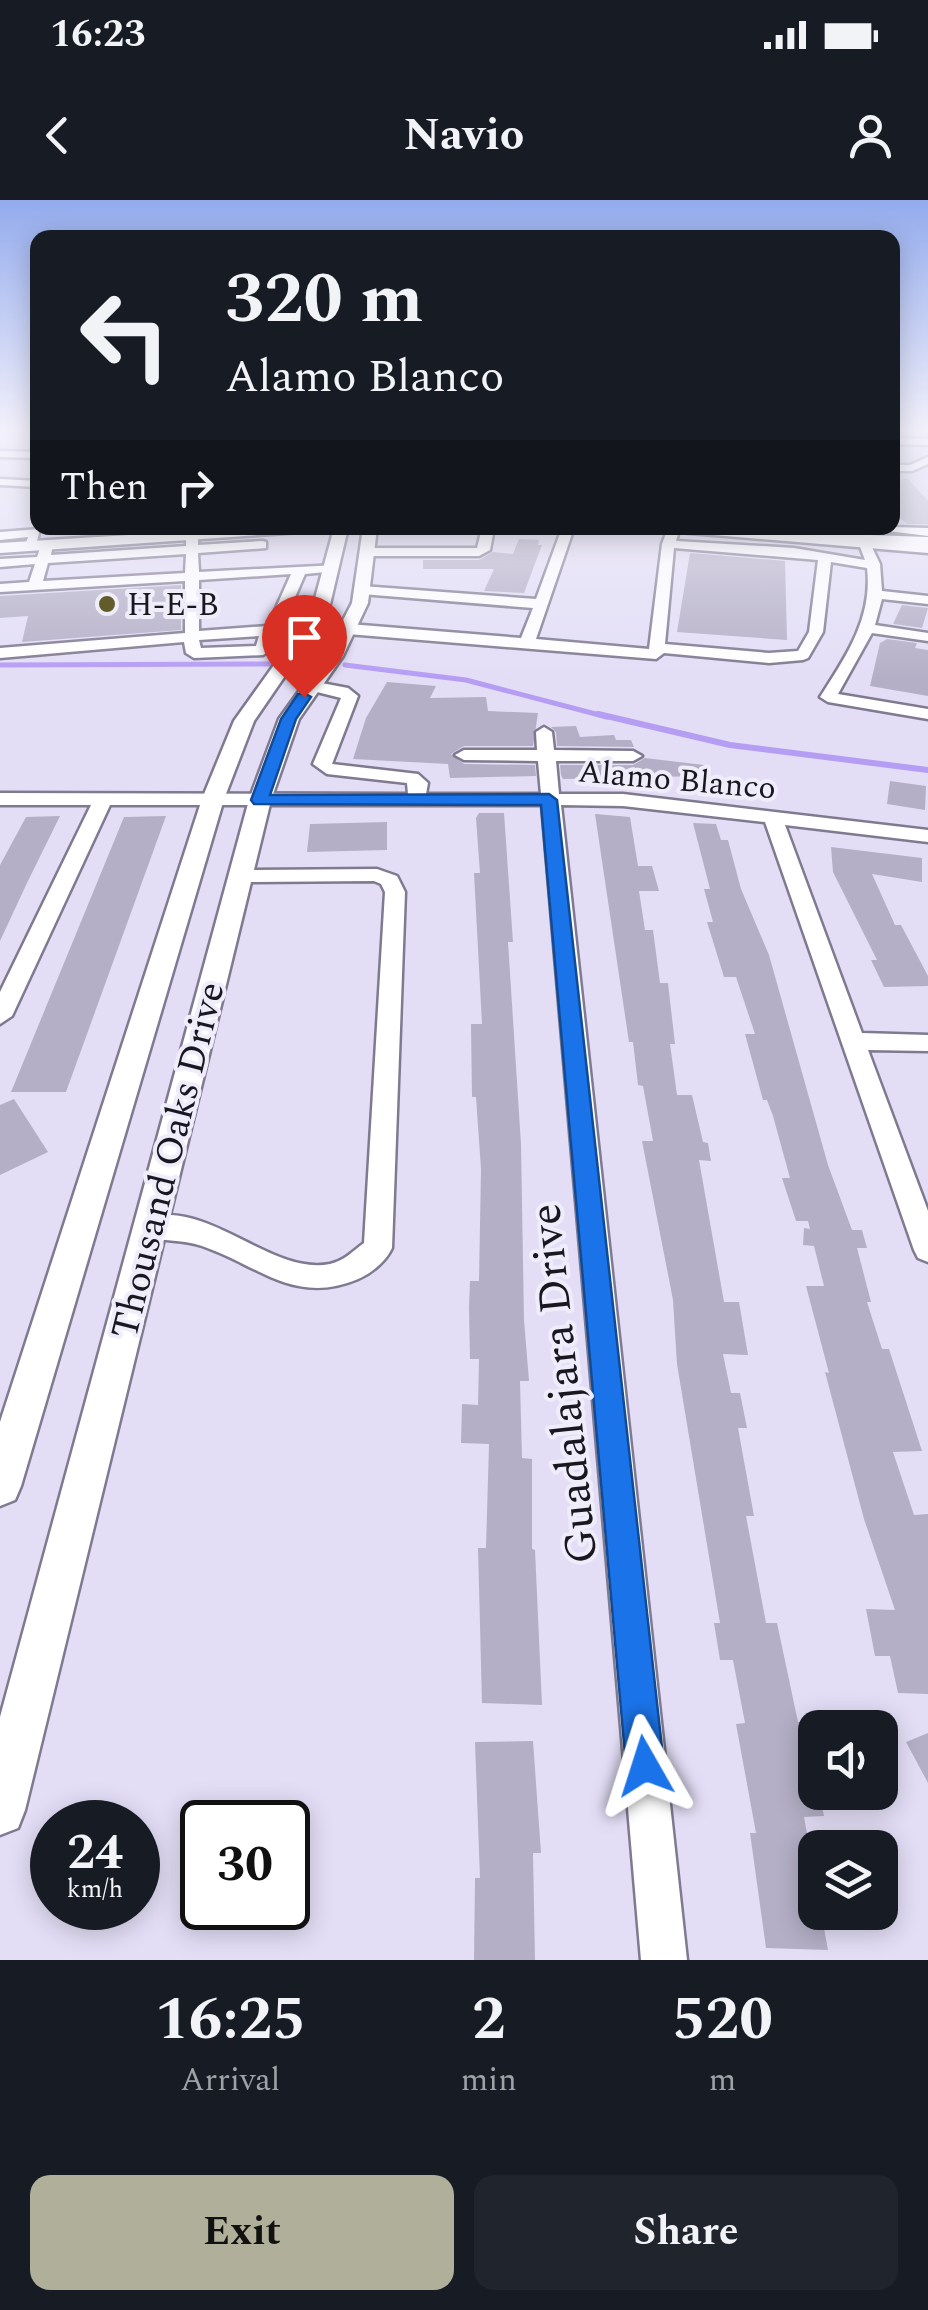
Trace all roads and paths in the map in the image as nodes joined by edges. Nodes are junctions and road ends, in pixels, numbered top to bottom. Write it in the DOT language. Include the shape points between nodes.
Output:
graph roads {
  1 [pos="900,531"];
  2 [pos="928,532"];
  3 [pos="63,535"];
  4 [pos="226,535"];
  5 [pos="226,535"];
  6 [pos="252,535"];
  7 [pos="339,535"];
  8 [pos="369,535"];
  9 [pos="472,535"];
  10 [pos="487,535"];
  11 [pos="566,535"];
  12 [pos="672,535"];
  13 [pos="819,535"];
  14 [pos="0,536"];
  15 [pos="201,536"];
  16 [pos="425,536"];
  17 [pos="467,536"];
  18 [pos="856,536"];
  19 [pos="668,544"];
  20 [pos="928,545"];
  21 [pos="0,548"];
  22 [pos="40,548"];
  23 [pos="366,552"];
  24 [pos="399,552"];
  25 [pos="824,559"];
  26 [pos="0,563"];
  27 [pos="872,565"];
  28 [pos="332,568"];
  29 [pos="300,570"];
  30 [pos="265,571"];
  31 [pos="193,575"];
  32 [pos="36,586"];
  33 [pos="0,588"];
  34 [pos="362,590"];
  35 [pos="876,594"];
  36 [pos="928,600"];
  37 [pos="541,604"];
  38 [pos="310,627"];
  39 [pos="349,628"];
  40 [pos="867,628"];
  41 [pos="270,630"];
  42 [pos="195,636"];
  43 [pos="928,637"];
  44 [pos="527,644"];
  45 [pos="656,648"];
  46 [pos="0,653"];
  47 [pos="311,686"];
  48 [pos="928,714"];
  49 [pos="544,732"];
  50 [pos="464,755"];
  51 [pos="546,756"];
  52 [pos="632,756"];
  53 [pos="214,798"];
  54 [pos="0,799"];
  55 [pos="102,800"];
  56 [pos="260,800"];
  57 [pos="416,800"];
  58 [pos="549,800"];
  59 [pos="773,816"];
  60 [pos="928,836"];
  61 [pos="240,876"];
  62 [pos="0,1016"];
  63 [pos="854,1042"];
  64 [pos="928,1043"];
  65 [pos="150,1227"];
  66 [pos="928,1250"];
  67 [pos="0,1486"];
  68 [pos="0,1810"];
  69 [pos="664,1960"];
  1 -- 2 [label="street"];
  3 -- 22 [label="main road"];
  4 -- 15 [label="main road"];
  5 -- 15 [label="street"];
  6 -- 30 [label="street"];
  7 -- 28 [label="main road, Thousand Oaks Drive"];
  8 -- 23 [label="main road, Thousand Oaks Drive"];
  9 -- 17 [label="street"];
  10 -- 24 [label="street" via="479,552"];
  11 -- 37 [label="street"];
  12 -- 19 [label="street"];
  13 -- 18 [label="main road"];
  14 -- 22 [label="street"];
  15 -- 22 [label="street"];
  15 -- 31 [label="street"];
  16 -- 24 [label="street"];
  18 -- 20 [label="main road"];
  18 -- 27 [label="street"];
  19 -- 25 [label="street"];
  19 -- 45 [label="street"];
  21 -- 22 [label="main road"];
  22 -- 26 [label="street"];
  22 -- 32 [label="street"];
  23 -- 24 [label="street"];
  23 -- 34 [label="main road, Thousand Oaks Drive"];
  25 -- 27 [label="street"];
  25 -- 45 [label="street" via="816,632 803,655"];
  27 -- 35 [label="street"];
  28 -- 29 [label="street"];
  28 -- 38 [label="main road, Thousand Oaks Drive"];
  29 -- 30 [label="street"];
  29 -- 41 [label="street"];
  30 -- 31 [label="street"];
  31 -- 32 [label="street"];
  31 -- 42 [label="street"];
  32 -- 33 [label="street"];
  34 -- 37 [label="street" via="469,604"];
  34 -- 39 [label="main road, Thousand Oaks Drive"];
  35 -- 36 [label="street"];
  35 -- 40 [label="street"];
  37 -- 44 [label="street"];
  38 -- 39 [label="street"];
  38 -- 41 [label="street"];
  38 -- 53 [label="main road, Thousand Oaks Drive" via="244,721"];
  39 -- 44 [label="street" via="390,626"];
  39 -- 47 [label="main road, Thousand Oaks Drive"];
  40 -- 43 [label="street"];
  40 -- 48 [label="street" via="828,697"];
  41 -- 42 [label="street" via="263,650 194,653"];
  42 -- 46 [label="street"];
  44 -- 45 [label="street" via="656,654"];
  47 -- 56 [label="main road, Thousand Oaks Drive" via="289,719"];
  47 -- 57 [label="street" via="350,696 322,764 412,778 419,783"];
  49 -- 51 [label="street, Guadalajara Drive"];
  50 -- 51 [label="street"];
  51 -- 52 [label="street"];
  51 -- 58 [label="street, Guadalajara Drive"];
  53 -- 55 [label="street, Alamo Blanco"];
  53 -- 56 [label="street, Alamo Blanco"];
  53 -- 67 [label="main road, Thousand Oaks Drive"];
  54 -- 55 [label="street, Alamo Blanco"];
  55 -- 62 [label="street"];
  56 -- 57 [label="street, Alamo Blanco"];
  56 -- 61 [label="main road, Thousand Oaks Drive"];
  57 -- 58 [label="street, Alamo Blanco"];
  58 -- 59 [label="street, Alamo Blanco" via="660,802"];
  58 -- 69 [label="street, Guadalajara Drive"];
  59 -- 60 [label="street, Alamo Blanco"];
  59 -- 63 [label="street"];
  61 -- 65 [label="main road, Thousand Oaks Drive"];
  61 -- 65 [label="street" via="377,874 396,892 378,1248 361,1266 332,1278 288,1274 202,1233"];
  63 -- 64 [label="street"];
  63 -- 66 [label="street"];
  65 -- 68 [label="main road, Thousand Oaks Drive"];
}
